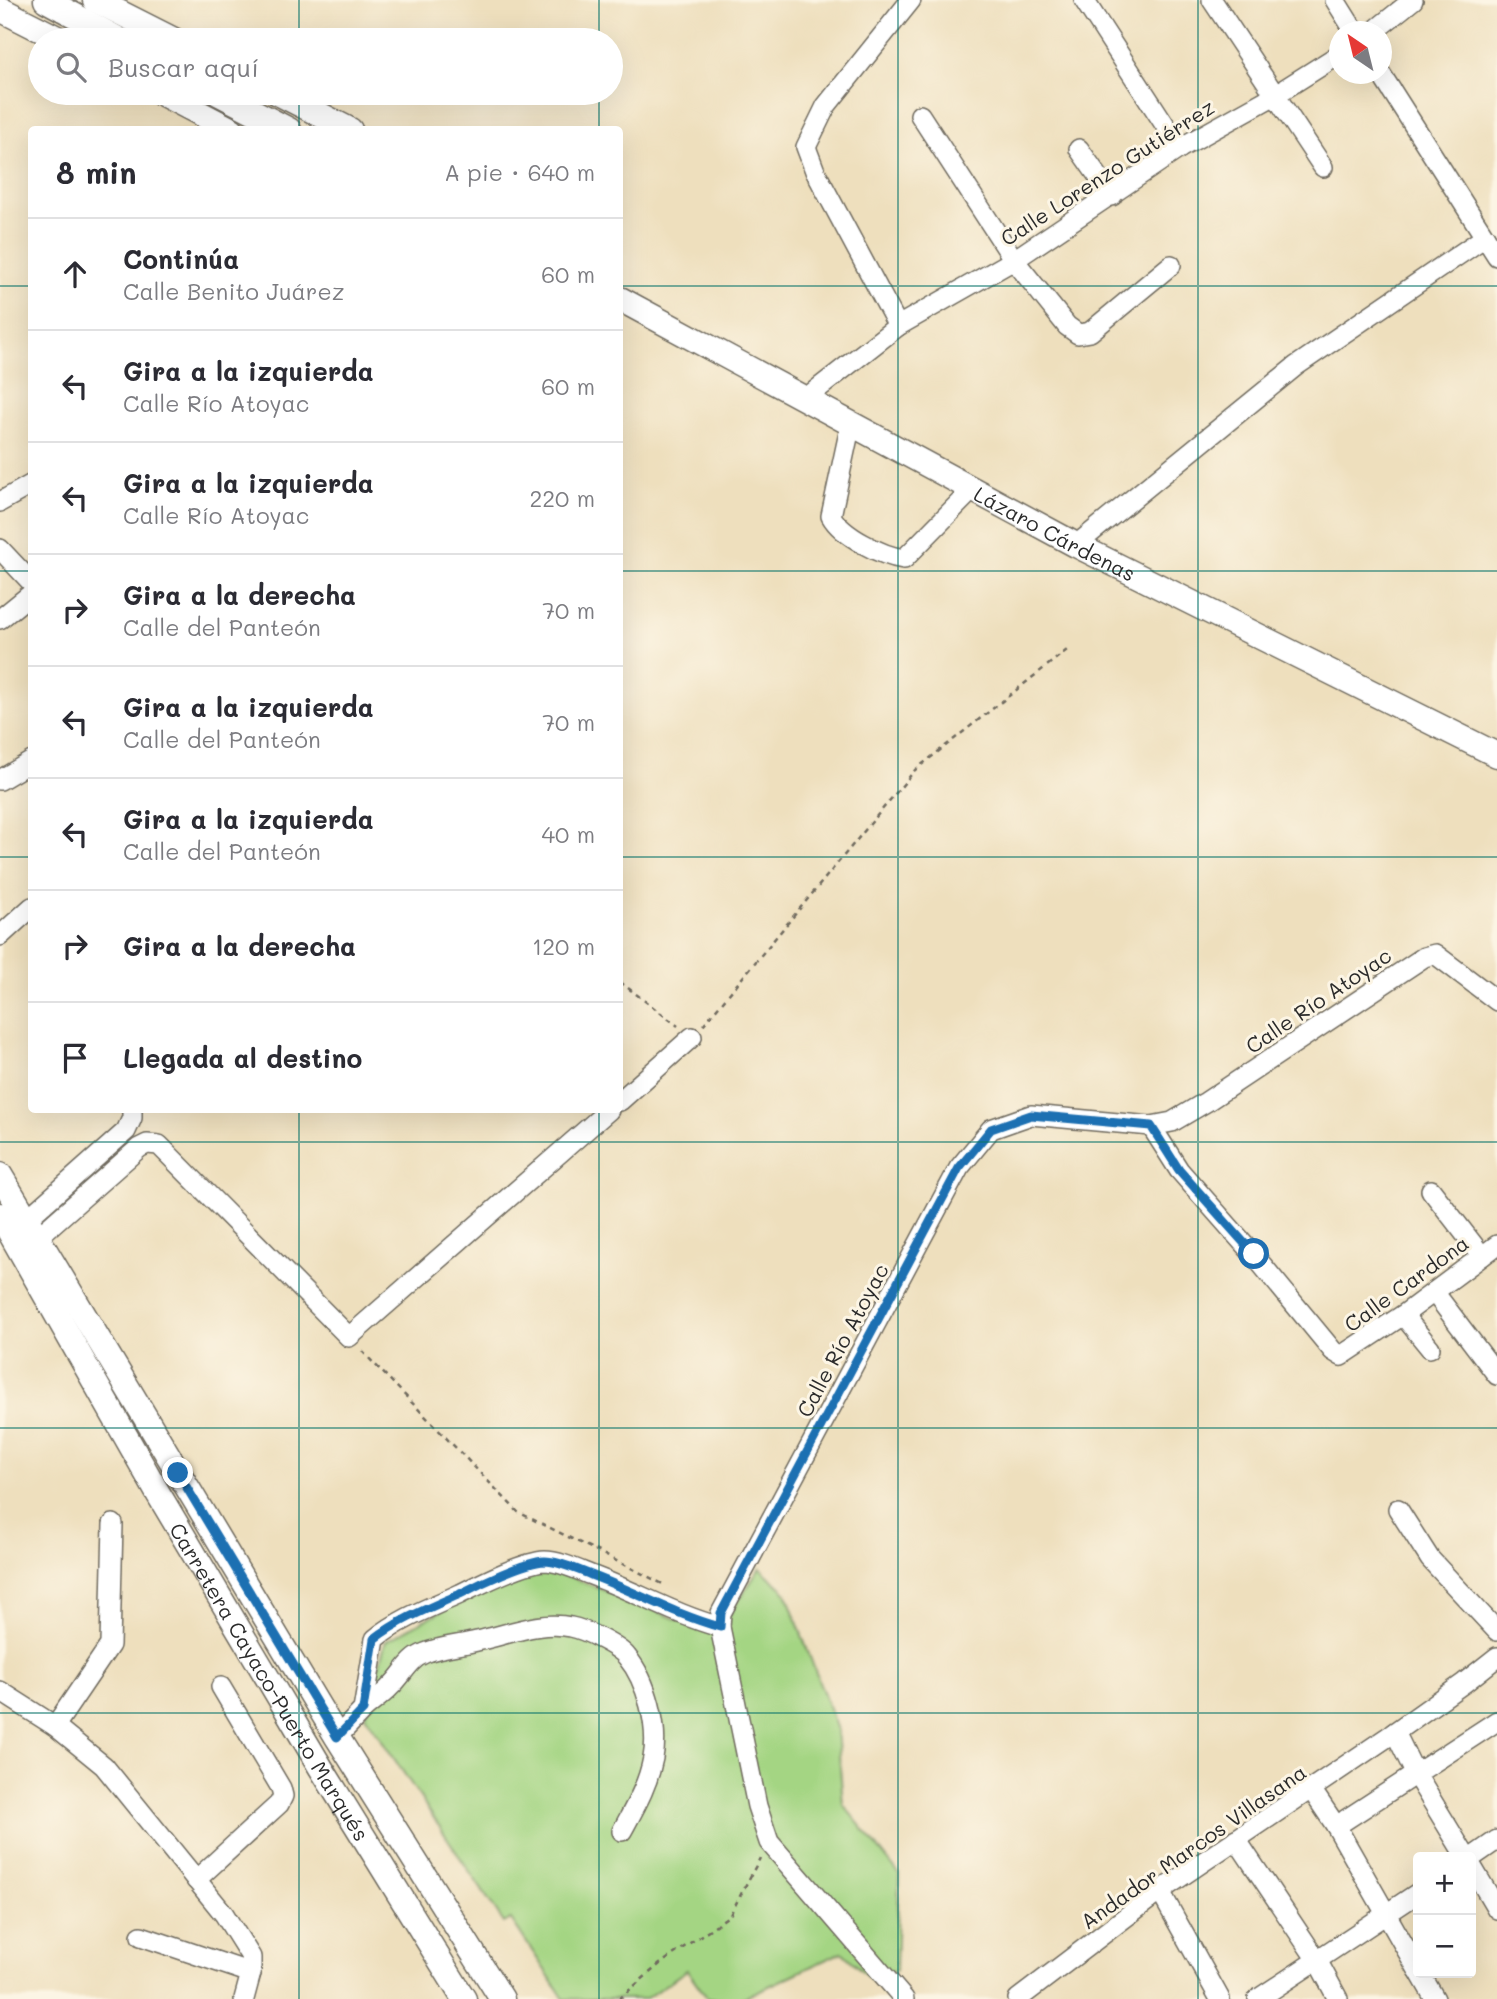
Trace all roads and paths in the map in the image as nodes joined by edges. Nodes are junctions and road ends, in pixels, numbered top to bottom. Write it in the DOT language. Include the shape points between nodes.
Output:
graph roads {
  1 [pos="46,0"];
  2 [pos="95,0"];
  3 [pos="911,0"];
  4 [pos="1084,0"];
  5 [pos="1212,0"];
  6 [pos="1335,0"];
  7 [pos="1413,0"];
  8 [pos="0,9"];
  9 [pos="1347,21"];
  10 [pos="1387,21"];
  11 [pos="37,28"];
  12 [pos="98,28"];
  13 [pos="150,28"];
  14 [pos="1329,60"];
  15 [pos="1387,84"];
  16 [pos="1275,95"];
  17 [pos="177,105"];
  18 [pos="241,105"];
  19 [pos="301,105"];
  20 [pos="920,115"];
  21 [pos="202,123"];
  22 [pos="281,126"];
  23 [pos="342,126"];
  24 [pos="1180,148"];
  25 [pos="1079,149"];
  26 [pos="1323,167"];
  27 [pos="1112,196"];
  28 [pos="1485,237"];
  29 [pos="1497,256"];
  30 [pos="1014,260"];
  31 [pos="1171,265"];
  32 [pos="623,301"];
  33 [pos="898,326"];
  34 [pos="806,398"];
  35 [pos="851,423"];
  36 [pos="28,486"];
  37 [pos="973,489"];
  38 [pos="0,502"];
  39 [pos="1076,545"];
  40 [pos="0,549"];
  41 [pos="28,579"];
  42 [pos="28,596"];
  43 [pos="0,619"];
  44 [pos="1067,650"];
  45 [pos="1497,754"];
  46 [pos="28,763"];
  47 [pos="0,780"];
  48 [pos="28,911"];
  49 [pos="0,936"];
  50 [pos="623,984"];
  51 [pos="1497,1001"];
  52 [pos="692,1037"];
  53 [pos="623,1098"];
  54 [pos="132,1113"];
  55 [pos="606,1113"];
  56 [pos="1151,1126"];
  57 [pos="0,1174"];
  58 [pos="1431,1190"];
  59 [pos="0,1215"];
  60 [pos="32,1228"];
  61 [pos="1489,1251"];
  62 [pos="1434,1292"];
  63 [pos="1403,1315"];
  64 [pos="349,1337"];
  65 [pos="1430,1348"];
  66 [pos="1497,1375"];
  67 [pos="1398,1508"];
  68 [pos="113,1524"];
  69 [pos="673,1590"];
  70 [pos="720,1627"];
  71 [pos="1497,1631"];
  72 [pos="1497,1657"];
  73 [pos="221,1687"];
  74 [pos="0,1691"];
  75 [pos="363,1710"];
  76 [pos="1497,1721"];
  77 [pos="55,1726"];
  78 [pos="1395,1732"];
  79 [pos="337,1737"];
  80 [pos="1415,1773"];
  81 [pos="1311,1790"];
  82 [pos="1336,1826"];
  83 [pos="622,1831"];
  84 [pos="1236,1839"];
  85 [pos="1497,1840"];
  86 [pos="769,1842"];
  87 [pos="1465,1852"];
  88 [pos="1476,1852"];
  89 [pos="1476,1873"];
  90 [pos="196,1880"];
  91 [pos="1160,1891"];
  92 [pos="1413,1896"];
  93 [pos="1497,1909"];
  94 [pos="1387,1914"];
  95 [pos="141,1937"];
  96 [pos="1317,1960"];
  97 [pos="1413,1960"];
  98 [pos="251,1973"];
  99 [pos="1423,1978"];
  100 [pos="244,1999"];
  101 [pos="464,1999"];
  102 [pos="502,1999"];
  103 [pos="620,1999"];
  104 [pos="905,1999"];
  105 [pos="1018,1999"];
  106 [pos="1220,1999"];
  107 [pos="1258,1999"];
  108 [pos="1338,1999"];
  109 [pos="1435,1999"];
  1 -- 12 [label="main road"];
  2 -- 13 [label="main road"];
  3 -- 33 [label="street" via="826,106 806,147"];
  4 -- 24 [label="street"];
  5 -- 16 [label="street"];
  6 -- 9 [label="street"];
  7 -- 10 [label="street"];
  8 -- 11 [label="main road"];
  14 -- 16 [label="street, Calle Lorenzo Gutiérrez"];
  15 -- 28 [label="street"];
  16 -- 24 [label="street, Calle Lorenzo Gutiérrez"];
  16 -- 26 [label="street"];
  17 -- 21 [label="main road"];
  18 -- 22 [label="main road"];
  19 -- 23 [label="main road"];
  20 -- 30 [label="street"];
  24 -- 27 [label="street, Calle Lorenzo Gutiérrez"];
  25 -- 27 [label="street"];
  27 -- 30 [label="street, Calle Lorenzo Gutiérrez"];
  28 -- 29 [label="street"];
  28 -- 39 [label="street" via="1296,366"];
  30 -- 31 [label="street" via="1078,334 1090,332"];
  30 -- 33 [label="street, Calle Lorenzo Gutiérrez"];
  32 -- 34 [label="main road, Lázaro Cárdenas"];
  33 -- 34 [label="street, Calle Lorenzo Gutiérrez"];
  34 -- 35 [label="main road, Lázaro Cárdenas"];
  35 -- 37 [label="main road, Lázaro Cárdenas"];
  35 -- 37 [label="street" via="831,516 838,529 891,558 904,559"];
  36 -- 38 [label="street"];
  37 -- 39 [label="main road, Lázaro Cárdenas"];
  39 -- 45 [label="main road, Lázaro Cárdenas"];
  40 -- 41 [label="street"];
  42 -- 43 [label="street"];
  44 -- 52 [label="path" via="915,770"];
  46 -- 47 [label="street"];
  48 -- 49 [label="street"];
  50 -- 52 [label="path"];
  51 -- 56 [label="street, Calle Río Atoyac" via="1435,954 1424,957 1206,1102 1172,1122"];
  52 -- 53 [label="street"];
  54 -- 60 [label="street" via="126,1131"];
  55 -- 64 [label="street"];
  56 -- 63 [label="street, Calle Cardona" via="1179,1170 1333,1351 1341,1356"];
  56 -- 70 [label="street, Calle Río Atoyac" via="1031,1115 991,1129 959,1168 721,1613"];
  57 -- 60 [label="main road, Carretera Cayaco-Puerto Marqués"];
  58 -- 61 [label="street"];
  59 -- 101 [label="main road, Carretera Cayaco-Puerto Marqués" via="187,1542"];
  60 -- 64 [label="street" via="139,1148 159,1145"];
  60 -- 79 [label="main road, Carretera Cayaco-Puerto Marqués"];
  61 -- 62 [label="street, Calle Cardona"];
  62 -- 63 [label="street, Calle Cardona"];
  62 -- 66 [label="street"];
  63 -- 65 [label="street"];
  64 -- 69 [label="path" via="518,1512"];
  67 -- 71 [label="street" via="1422,1547"];
  68 -- 77 [label="street" via="110,1644"];
  70 -- 75 [label="street" via="587,1573 545,1561 471,1588 374,1639"];
  70 -- 86 [label="street" via="757,1807"];
  72 -- 78 [label="street, Andador Marcos Villasana"];
  73 -- 90 [label="street" via="283,1796"];
  74 -- 77 [label="street"];
  75 -- 79 [label="street"];
  75 -- 83 [label="street" via="425,1653 546,1625 572,1627 614,1645 628,1657 648,1696 654,1721 650,1771"];
  76 -- 80 [label="street"];
  77 -- 90 [label="street" via="104,1766"];
  78 -- 80 [label="street"];
  78 -- 81 [label="street, Andador Marcos Villasana"];
  79 -- 102 [label="main road, Carretera Cayaco-Puerto Marqués"];
  80 -- 82 [label="street"];
  80 -- 87 [label="street"];
  81 -- 82 [label="street"];
  81 -- 84 [label="street, Andador Marcos Villasana"];
  82 -- 94 [label="street"];
  84 -- 91 [label="street, Andador Marcos Villasana"];
  84 -- 96 [label="street"];
  85 -- 88 [label="street"];
  86 -- 103 [label="path" via="730,1915 660,1964"];
  86 -- 104 [label="street"];
  89 -- 93 [label="street"];
  90 -- 98 [label="street" via="251,1957"];
  91 -- 105 [label="street, Andador Marcos Villasana"];
  91 -- 106 [label="street"];
  92 -- 94 [label="street"];
  94 -- 96 [label="street"];
  94 -- 97 [label="street"];
  95 -- 98 [label="street"];
  96 -- 107 [label="street"];
  96 -- 108 [label="street"];
  98 -- 100 [label="street"];
  99 -- 109 [label="street"];
}
